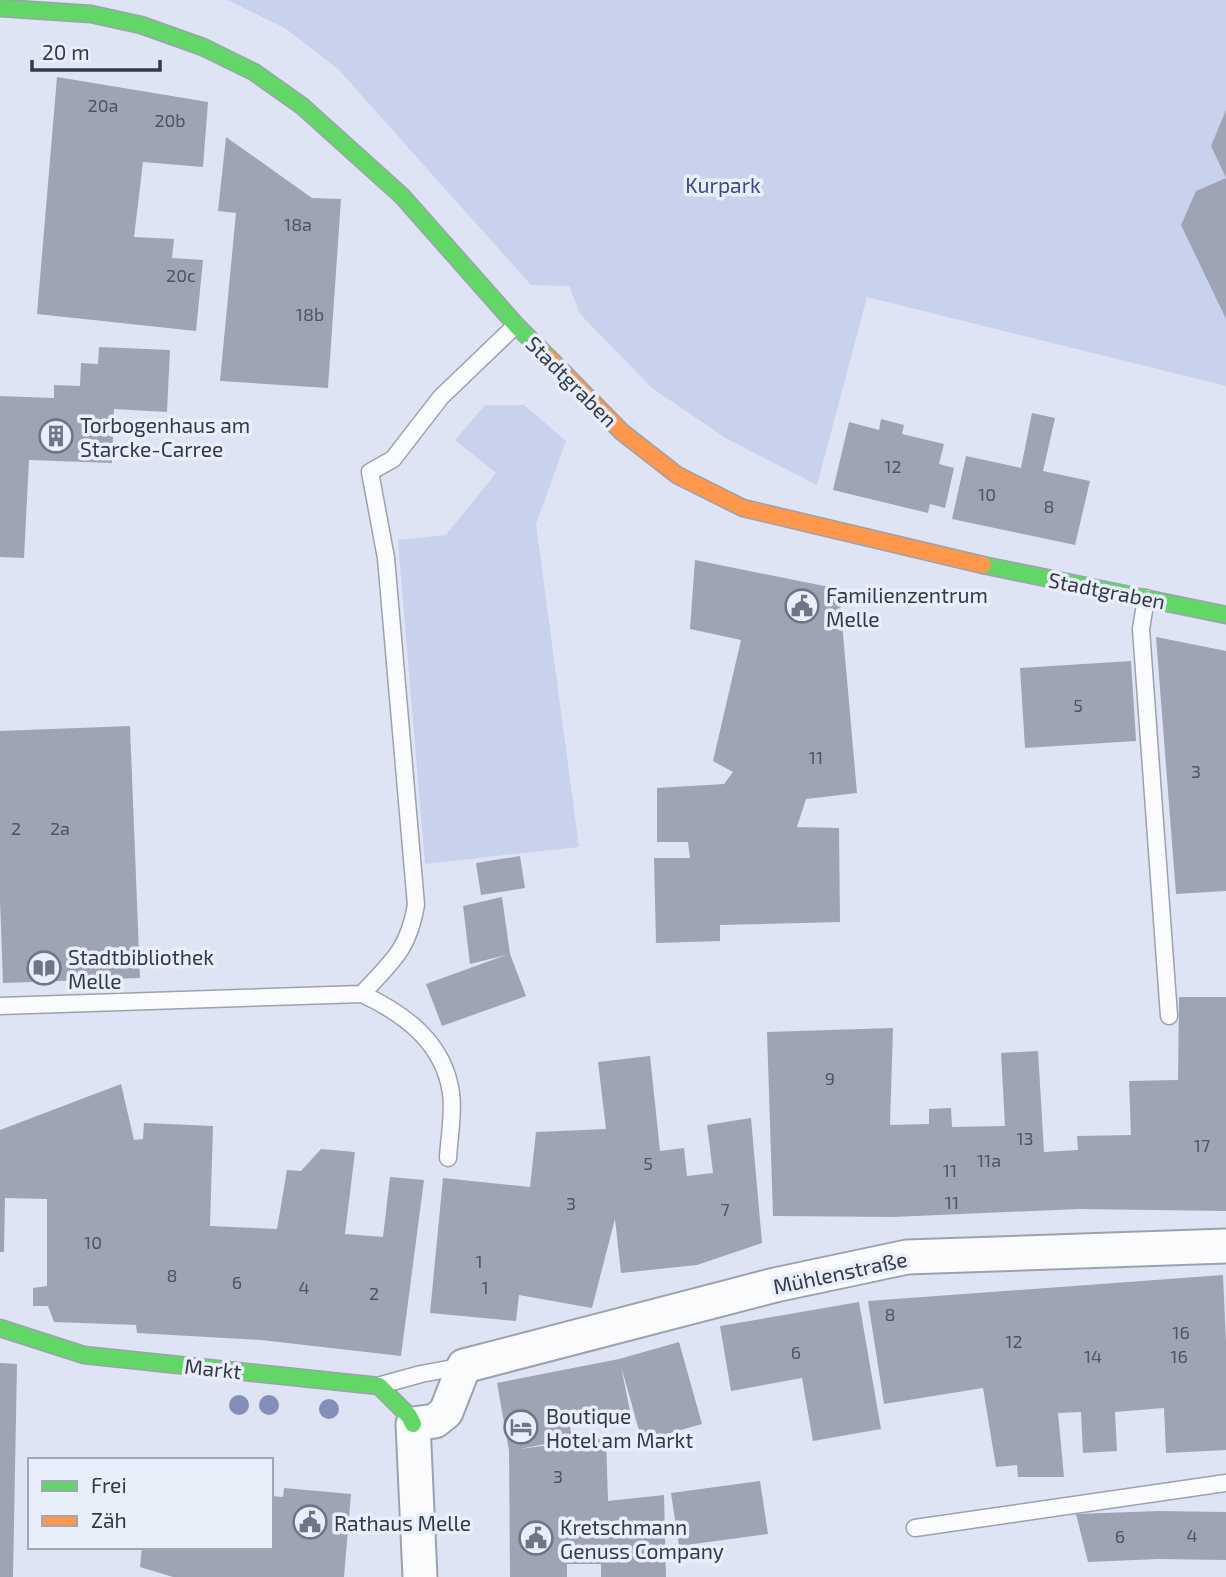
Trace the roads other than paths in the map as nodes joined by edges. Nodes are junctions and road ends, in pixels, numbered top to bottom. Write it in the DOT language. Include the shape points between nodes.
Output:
graph roads {
  1 [pos="0,8"];
  2 [pos="516,325"];
  3 [pos="1146,598"];
  4 [pos="1226,615"];
  5 [pos="362,994"];
  6 [pos="0,1006"];
  7 [pos="1169,1016"];
  8 [pos="448,1158"];
  9 [pos="1226,1246"];
  10 [pos="0,1328"];
  11 [pos="464,1366"];
  12 [pos="379,1386"];
  13 [pos="413,1424"];
  14 [pos="1226,1483"];
  15 [pos="915,1528"];
  16 [pos="420,1577"];
  1 -- 2 [label="street, Stadtgraben" via="91,14 141,25 254,72 303,106 402,196"];
  2 -- 3 [label="street, Stadtgraben" via="633,440 677,475 743,508 1012,572"];
  2 -- 5 [label="lane" via="441,397 393,458 370,472 386,558 416,905 412,930 398,956"];
  3 -- 4 [label="street, Stadtgraben"];
  3 -- 7 [label="lane" via="1141,629"];
  5 -- 6 [label="lane"];
  5 -- 8 [label="lane" via="418,1028 439,1054 452,1094"];
  9 -- 11 [label="street, Mühlenstraße" via="907,1257 775,1285"];
  10 -- 12 [label="street, Markt" via="84,1355"];
  11 -- 12 [label="lane"];
  11 -- 13 [label="street" via="446,1412 435,1421"];
  12 -- 13 [label="street"];
  13 -- 16 [label="street"];
  14 -- 15 [label="lane"];
}
